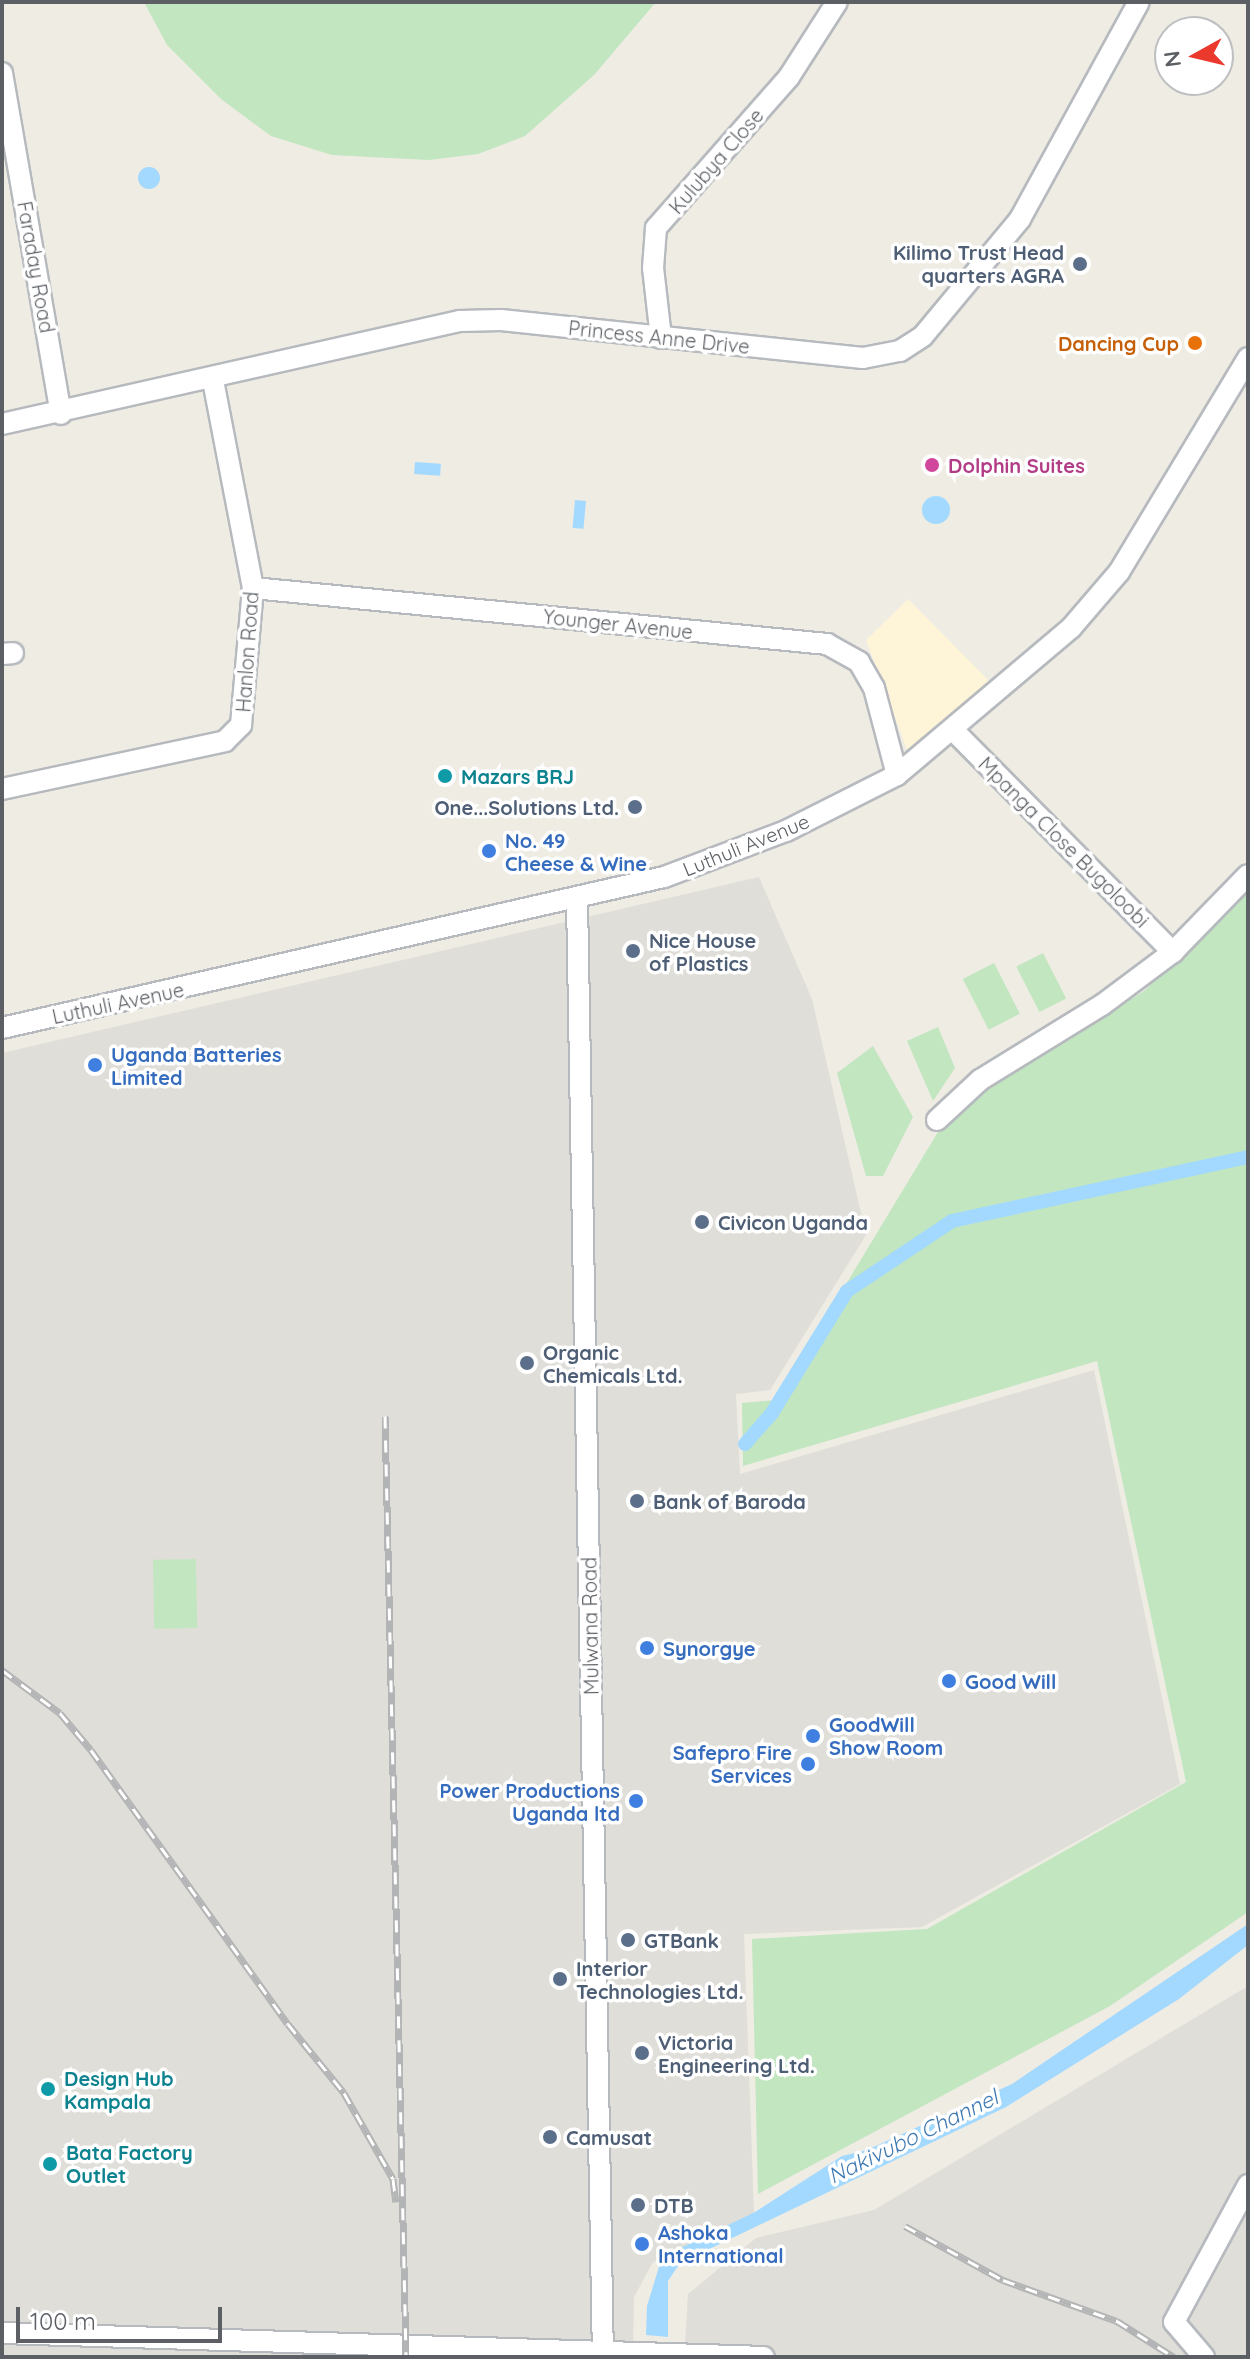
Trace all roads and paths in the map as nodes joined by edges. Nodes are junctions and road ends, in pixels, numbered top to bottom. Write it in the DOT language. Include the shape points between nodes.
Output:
graph roads {
  1 [pos="837,2"];
  2 [pos="1139,2"];
  3 [pos="2,73"];
  4 [pos="661,338"];
  5 [pos="1248,358"];
  6 [pos="213,380"];
  7 [pos="61,414"];
  8 [pos="2,424"];
  9 [pos="253,588"];
  10 [pos="955,732"];
  11 [pos="897,775"];
  12 [pos="2,789"];
  13 [pos="1248,875"];
  14 [pos="577,899"];
  15 [pos="1173,952"];
  16 [pos="2,1028"];
  17 [pos="937,1120"];
  18 [pos="1248,2185"];
  19 [pos="2,2333"];
  20 [pos="402,2352"];
  21 [pos="603,2353"];
  22 [pos="690,2355"];
  23 [pos="764,2357"];
  24 [pos="1204,2357"];
  1 -- 4 [label="street, Kulubya Close" via="789,77 656,228 652,255"];
  2 -- 4 [label="street, Princess Anne Drive" via="1020,219 913,345 863,358"];
  3 -- 7 [label="street, Faraday Road"];
  4 -- 6 [label="street, Princess Anne Drive" via="501,320 460,321"];
  5 -- 10 [label="street, Luthuli Avenue" via="1119,572 1071,628"];
  6 -- 7 [label="street, Princess Anne Drive"];
  6 -- 9 [label="street, Hanlon Road"];
  7 -- 8 [label="street, Princess Anne Drive"];
  9 -- 11 [label="street, Younger Avenue" via="827,644 859,662 874,688"];
  9 -- 12 [label="street, Hanlon Road" via="241,725 234,735"];
  10 -- 11 [label="street, Luthuli Avenue"];
  10 -- 15 [label="street, Mpanga Close Bugoloobi"];
  11 -- 14 [label="street, Luthuli Avenue" via="786,831 664,877"];
  13 -- 15 [label="street"];
  14 -- 16 [label="street, Luthuli Avenue"];
  14 -- 21 [label="street, Mulwana Road"];
  15 -- 17 [label="street" via="1102,1005 980,1080"];
  18 -- 24 [label="street" via="1174,2322"];
  19 -- 20 [label="street"];
  20 -- 21 [label="street"];
  21 -- 22 [label="street"];
  22 -- 23 [label="street"];
}
